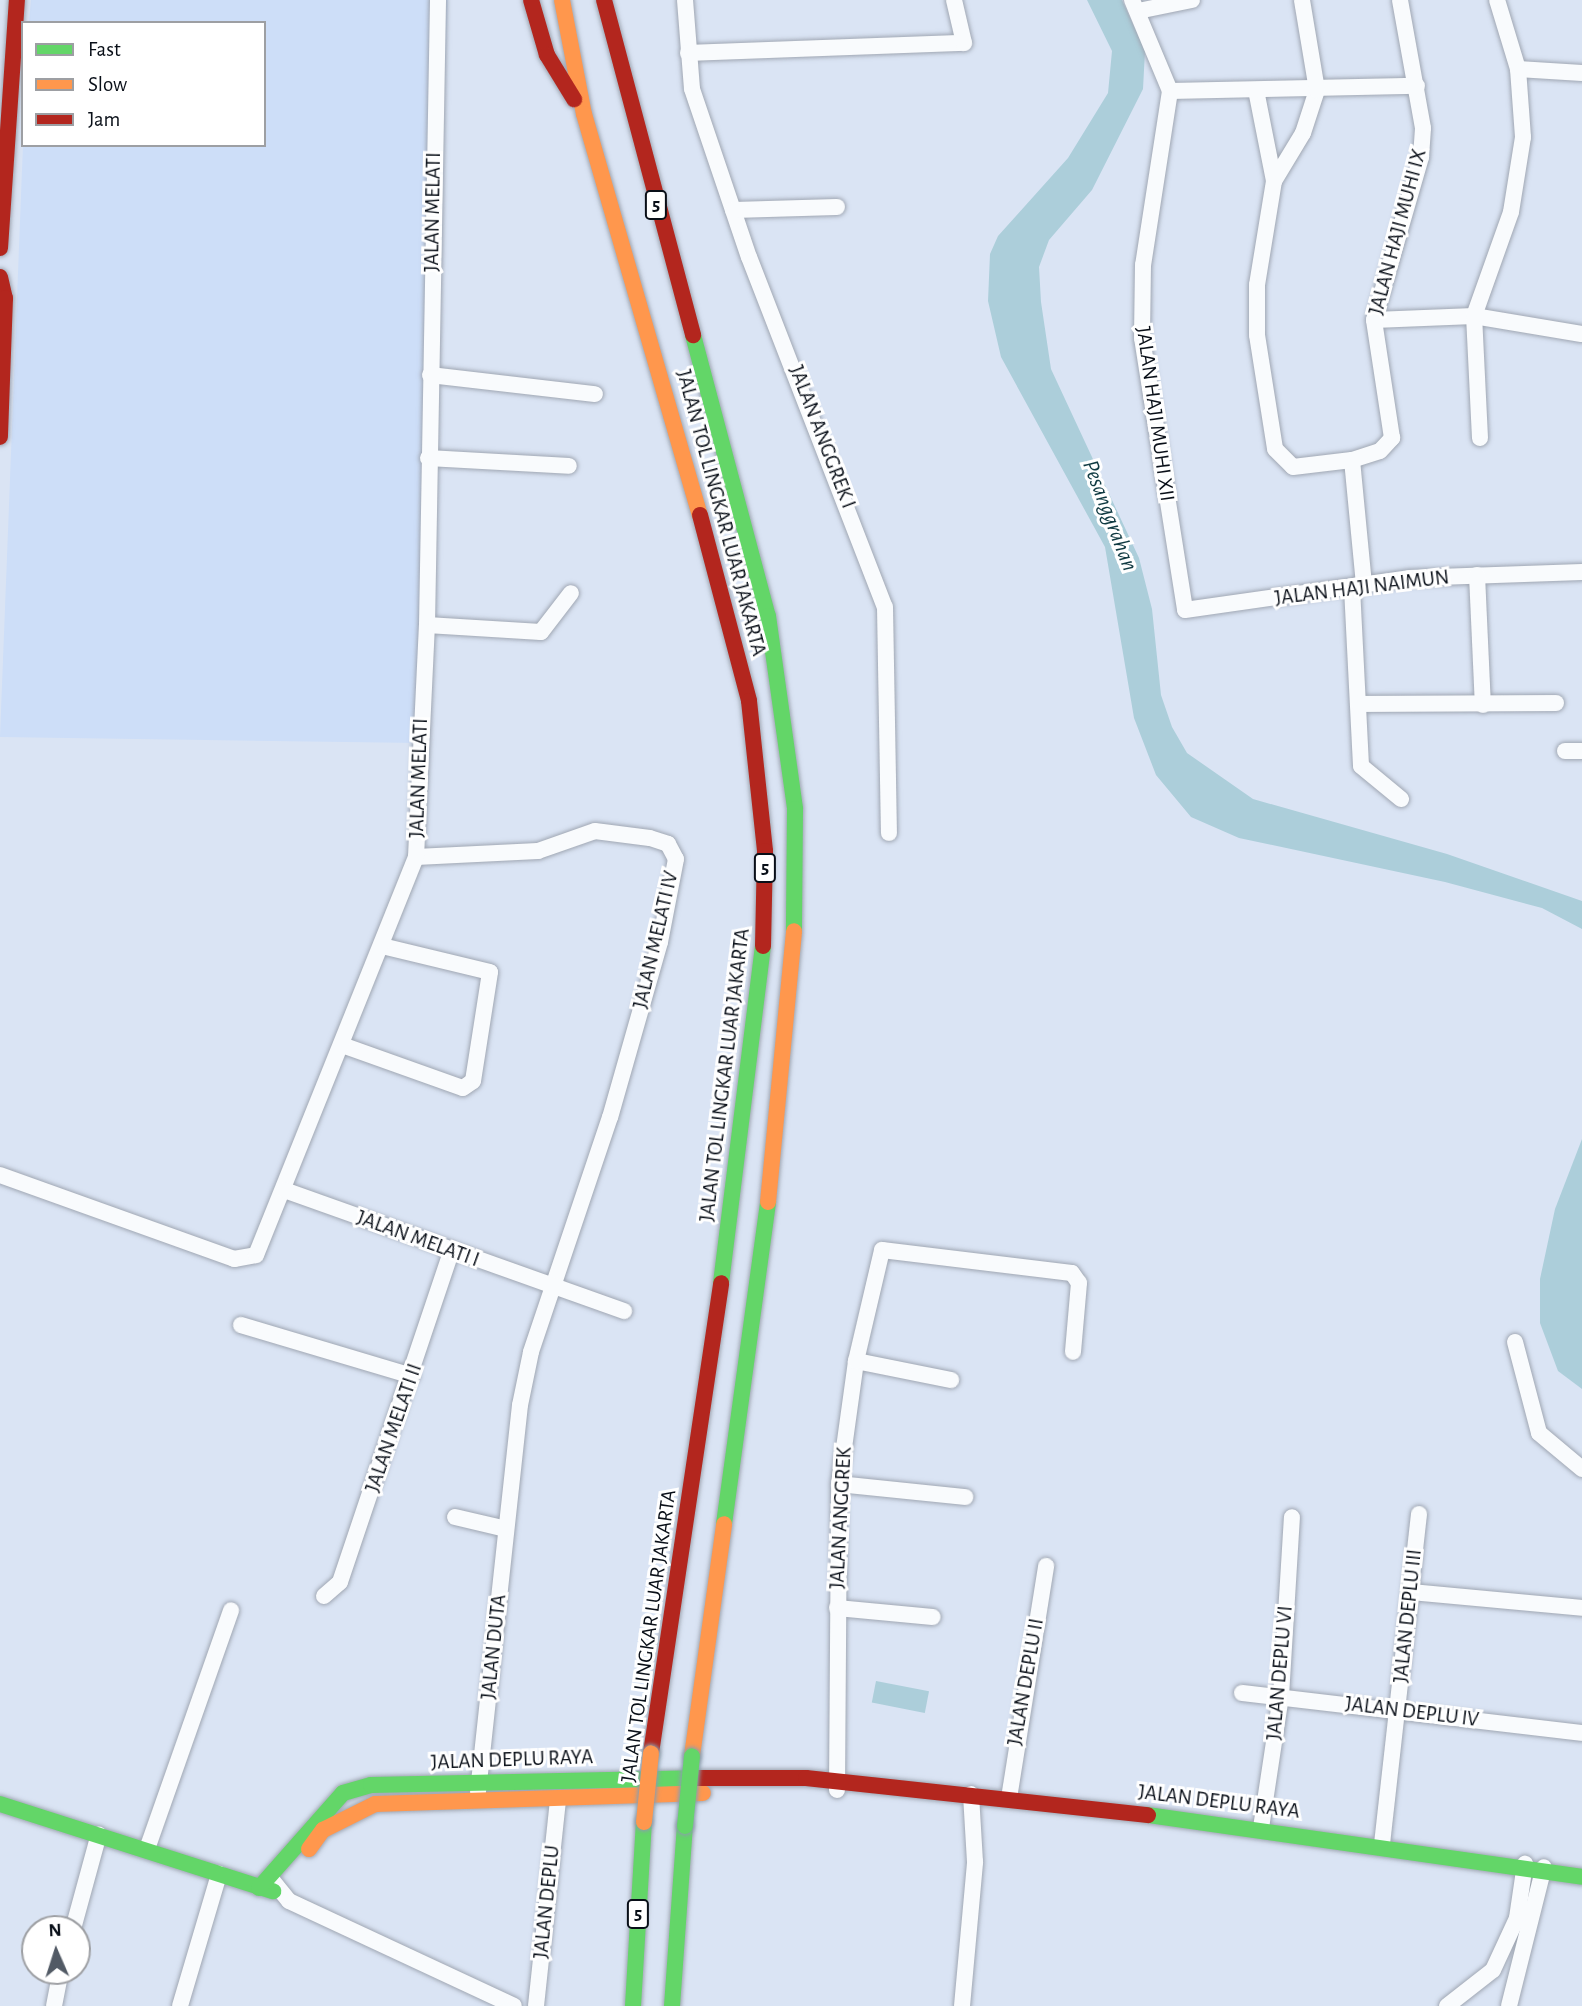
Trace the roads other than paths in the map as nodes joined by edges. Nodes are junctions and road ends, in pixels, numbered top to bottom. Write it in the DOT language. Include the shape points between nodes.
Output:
graph roads {
  1 [pos="17,0"];
  2 [pos="438,0"];
  3 [pos="531,0"];
  4 [pos="562,0"];
  5 [pos="604,0"];
  6 [pos="685,0"];
  7 [pos="954,0"];
  8 [pos="1192,0"];
  9 [pos="1301,0"];
  10 [pos="1400,0"];
  11 [pos="1497,0"];
  12 [pos="1135,5"];
  13 [pos="7,19"];
  14 [pos="688,53"];
  15 [pos="1518,69"];
  16 [pos="1582,74"];
  17 [pos="1417,86"];
  18 [pos="1256,90"];
  19 [pos="1317,90"];
  20 [pos="1170,91"];
  21 [pos="584,114"];
  22 [pos="3,150"];
  23 [pos="1274,181"];
  24 [pos="837,207"];
  25 [pos="733,210"];
  26 [pos="0,248"];
  27 [pos="0,277"];
  28 [pos="1474,316"];
  29 [pos="1374,320"];
  30 [pos="1582,334"];
  31 [pos="430,375"];
  32 [pos="595,394"];
  33 [pos="0,437"];
  34 [pos="1480,438"];
  35 [pos="428,458"];
  36 [pos="1352,460"];
  37 [pos="569,466"];
  38 [pos="1582,572"];
  39 [pos="1477,575"];
  40 [pos="1358,587"];
  41 [pos="571,593"];
  42 [pos="1185,610"];
  43 [pos="427,625"];
  44 [pos="1359,704"];
  45 [pos="1556,704"];
  46 [pos="1483,705"];
  47 [pos="1401,799"];
  48 [pos="889,833"];
  49 [pos="416,857"];
  50 [pos="382,946"];
  51 [pos="342,1045"];
  52 [pos="0,1175"];
  53 [pos="284,1190"];
  54 [pos="452,1253"];
  55 [pos="554,1283"];
  56 [pos="624,1311"];
  57 [pos="241,1325"];
  58 [pos="1515,1342"];
  59 [pos="1073,1352"];
  60 [pos="856,1361"];
  61 [pos="412,1376"];
  62 [pos="951,1380"];
  63 [pos="1582,1469"];
  64 [pos="839,1484"];
  65 [pos="965,1497"];
  66 [pos="1419,1514"];
  67 [pos="455,1517"];
  68 [pos="1292,1517"];
  69 [pos="506,1530"];
  70 [pos="1046,1566"];
  71 [pos="1411,1592"];
  72 [pos="324,1596"];
  73 [pos="836,1608"];
  74 [pos="1582,1608"];
  75 [pos="232,1611"];
  76 [pos="933,1617"];
  77 [pos="1242,1693"];
  78 [pos="1281,1696"];
  79 [pos="1398,1709"];
  80 [pos="1582,1733"];
  81 [pos="478,1785"];
  82 [pos="837,1787"];
  83 [pos="971,1794"];
  84 [pos="1009,1798"];
  85 [pos="558,1799"];
  86 [pos="477,1803"];
  87 [pos="0,1804"];
  88 [pos="318,1825"];
  89 [pos="1261,1828"];
  90 [pos="99,1834"];
  91 [pos="1382,1844"];
  92 [pos="147,1849"];
  93 [pos="1525,1864"];
  94 [pos="1544,1867"];
  95 [pos="219,1874"];
  96 [pos="1581,1874"];
  97 [pos="269,1886"];
  98 [pos="77,1915"];
  99 [pos="58,1985"];
  100 [pos="54,2006"];
  101 [pos="180,2006"];
  102 [pos="514,2006"];
  103 [pos="536,2006"];
  104 [pos="633,2006"];
  105 [pos="672,2006"];
  106 [pos="962,2006"];
  107 [pos="1447,2006"];
  108 [pos="1510,2006"];
  1 -- 13 [label="main road"];
  2 -- 31 [label="street, JALAN MELATI"];
  3 -- 21 [label="main road" via="547,55"];
  4 -- 21 [label="main road, JALAN TOL LINGKAR LUAR JAKARTA / 5"];
  5 -- 105 [label="main road, JALAN TOL LINGKAR LUAR JAKARTA / 5, bridge" via="756,566 784,700 795,809 793,981 778,1129 692,1756"];
  6 -- 14 [label="street, JALAN ANGGREK I"];
  7 -- 14 [label="street" via="964,43"];
  8 -- 12 [label="street"];
  9 -- 19 [label="street"];
  10 -- 17 [label="street, JALAN HAJI MUHI IX"];
  11 -- 15 [label="street"];
  12 -- 20 [label="street"];
  13 -- 22 [label="main road"];
  14 -- 25 [label="street, JALAN ANGGREK I" via="692,89"];
  15 -- 16 [label="street"];
  15 -- 28 [label="street" via="1518,182"];
  17 -- 19 [label="street"];
  17 -- 29 [label="street, JALAN HAJI MUHI IX" via="1421,157"];
  18 -- 19 [label="street"];
  18 -- 20 [label="street"];
  18 -- 23 [label="street, JALAN HAJI MUHI IX"];
  19 -- 23 [label="street, JALAN HAJI MUHI IX" via="1303,133"];
  20 -- 42 [label="street, JALAN HAJI MUHI XII" via="1143,265 1142,338"];
  21 -- 104 [label="main road, JALAN TOL LINGKAR LUAR JAKARTA / 5, bridge" via="729,611 749,701 765,852 763,953 733,1196 651,1754"];
  22 -- 26 [label="main road"];
  23 -- 36 [label="street, JALAN HAJI MUHI IX" via="1257,285 1257,335 1275,449 1293,467"];
  24 -- 25 [label="street"];
  25 -- 48 [label="street, JALAN ANGGREK I" via="885,607"];
  27 -- 33 [label="main road"];
  28 -- 29 [label="street"];
  28 -- 30 [label="street"];
  28 -- 34 [label="street"];
  29 -- 36 [label="street, JALAN HAJI MUHI IX" via="1392,438 1380,451"];
  31 -- 32 [label="street"];
  31 -- 35 [label="street, JALAN MELATI"];
  35 -- 37 [label="street"];
  35 -- 43 [label="street, JALAN MELATI"];
  36 -- 40 [label="street"];
  38 -- 39 [label="street, JALAN HAJI NAIMUN"];
  39 -- 40 [label="street, JALAN HAJI NAIMUN"];
  39 -- 46 [label="street"];
  40 -- 42 [label="street, JALAN HAJI NAIMUN"];
  40 -- 44 [label="street"];
  41 -- 43 [label="street" via="541,632"];
  43 -- 49 [label="street, JALAN MELATI"];
  44 -- 46 [label="street"];
  44 -- 47 [label="street" via="1361,766"];
  45 -- 46 [label="street"];
  49 -- 50 [label="street, JALAN MELATI"];
  49 -- 55 [label="street, JALAN MELATI IV" via="527,852 595,831 650,838 674,850 660,942"];
  50 -- 51 [label="street, JALAN MELATI"];
  50 -- 51 [label="street" via="485,969 493,978 466,1087"];
  51 -- 53 [label="street, JALAN MELATI"];
  52 -- 53 [label="street, JALAN MELATI" via="234,1259 256,1255"];
  53 -- 54 [label="street, JALAN MELATI I"];
  54 -- 55 [label="street, JALAN MELATI I"];
  54 -- 61 [label="street, JALAN MELATI II"];
  55 -- 56 [label="street, JALAN MELATI I"];
  55 -- 69 [label="street, JALAN DUTA" via="520,1405"];
  57 -- 61 [label="street"];
  58 -- 63 [label="street" via="1539,1433"];
  59 -- 60 [label="street, JALAN ANGGREK" via="1075,1275 883,1247"];
  60 -- 62 [label="street"];
  60 -- 64 [label="street, JALAN ANGGREK"];
  61 -- 72 [label="street, JALAN MELATI II" via="340,1583"];
  64 -- 65 [label="street"];
  64 -- 73 [label="street, JALAN ANGGREK"];
  66 -- 71 [label="street, JALAN DEPLU III"];
  67 -- 69 [label="street"];
  68 -- 78 [label="street, JALAN DEPLU VI"];
  69 -- 81 [label="street, JALAN DUTA"];
  70 -- 84 [label="street, JALAN DEPLU II"];
  71 -- 74 [label="street"];
  71 -- 79 [label="street, JALAN DEPLU III"];
  73 -- 76 [label="street"];
  73 -- 82 [label="street, JALAN ANGGREK"];
  75 -- 92 [label="street"];
  77 -- 78 [label="street, JALAN DEPLU IV"];
  78 -- 79 [label="street, JALAN DEPLU IV"];
  78 -- 89 [label="street, JALAN DEPLU VI"];
  79 -- 80 [label="street, JALAN DEPLU IV"];
  79 -- 91 [label="street, JALAN DEPLU III"];
  81 -- 82 [label="main road, JALAN DEPLU RAYA" via="611,1777"];
  81 -- 86 [label="street, JALAN DUTA"];
  81 -- 88 [label="main road, JALAN DEPLU RAYA" via="370,1785 342,1793"];
  82 -- 83 [label="main road, JALAN DEPLU RAYA"];
  82 -- 85 [label="main road, JALAN DEPLU RAYA"];
  83 -- 84 [label="main road, JALAN DEPLU RAYA"];
  83 -- 106 [label="street" via="975,1862"];
  84 -- 89 [label="main road, JALAN DEPLU RAYA"];
  85 -- 86 [label="main road, JALAN DEPLU RAYA"];
  85 -- 103 [label="street, JALAN DEPLU"];
  86 -- 88 [label="main road, JALAN DEPLU RAYA" via="376,1804"];
  87 -- 90 [label="main road"];
  88 -- 97 [label="main road, JALAN DEPLU RAYA"];
  89 -- 91 [label="main road, JALAN DEPLU RAYA"];
  90 -- 92 [label="main road"];
  90 -- 98 [label="street"];
  91 -- 93 [label="main road, JALAN DEPLU RAYA"];
  92 -- 95 [label="main road"];
  93 -- 94 [label="main road, JALAN DEPLU RAYA"];
  93 -- 107 [label="street" via="1517,1918 1493,1970"];
  94 -- 96 [label="main road, JALAN DEPLU RAYA"];
  94 -- 108 [label="street"];
  95 -- 97 [label="main road"];
  95 -- 101 [label="street"];
  97 -- 102 [label="street" via="289,1901"];
  99 -- 100 [label="street"];
}
